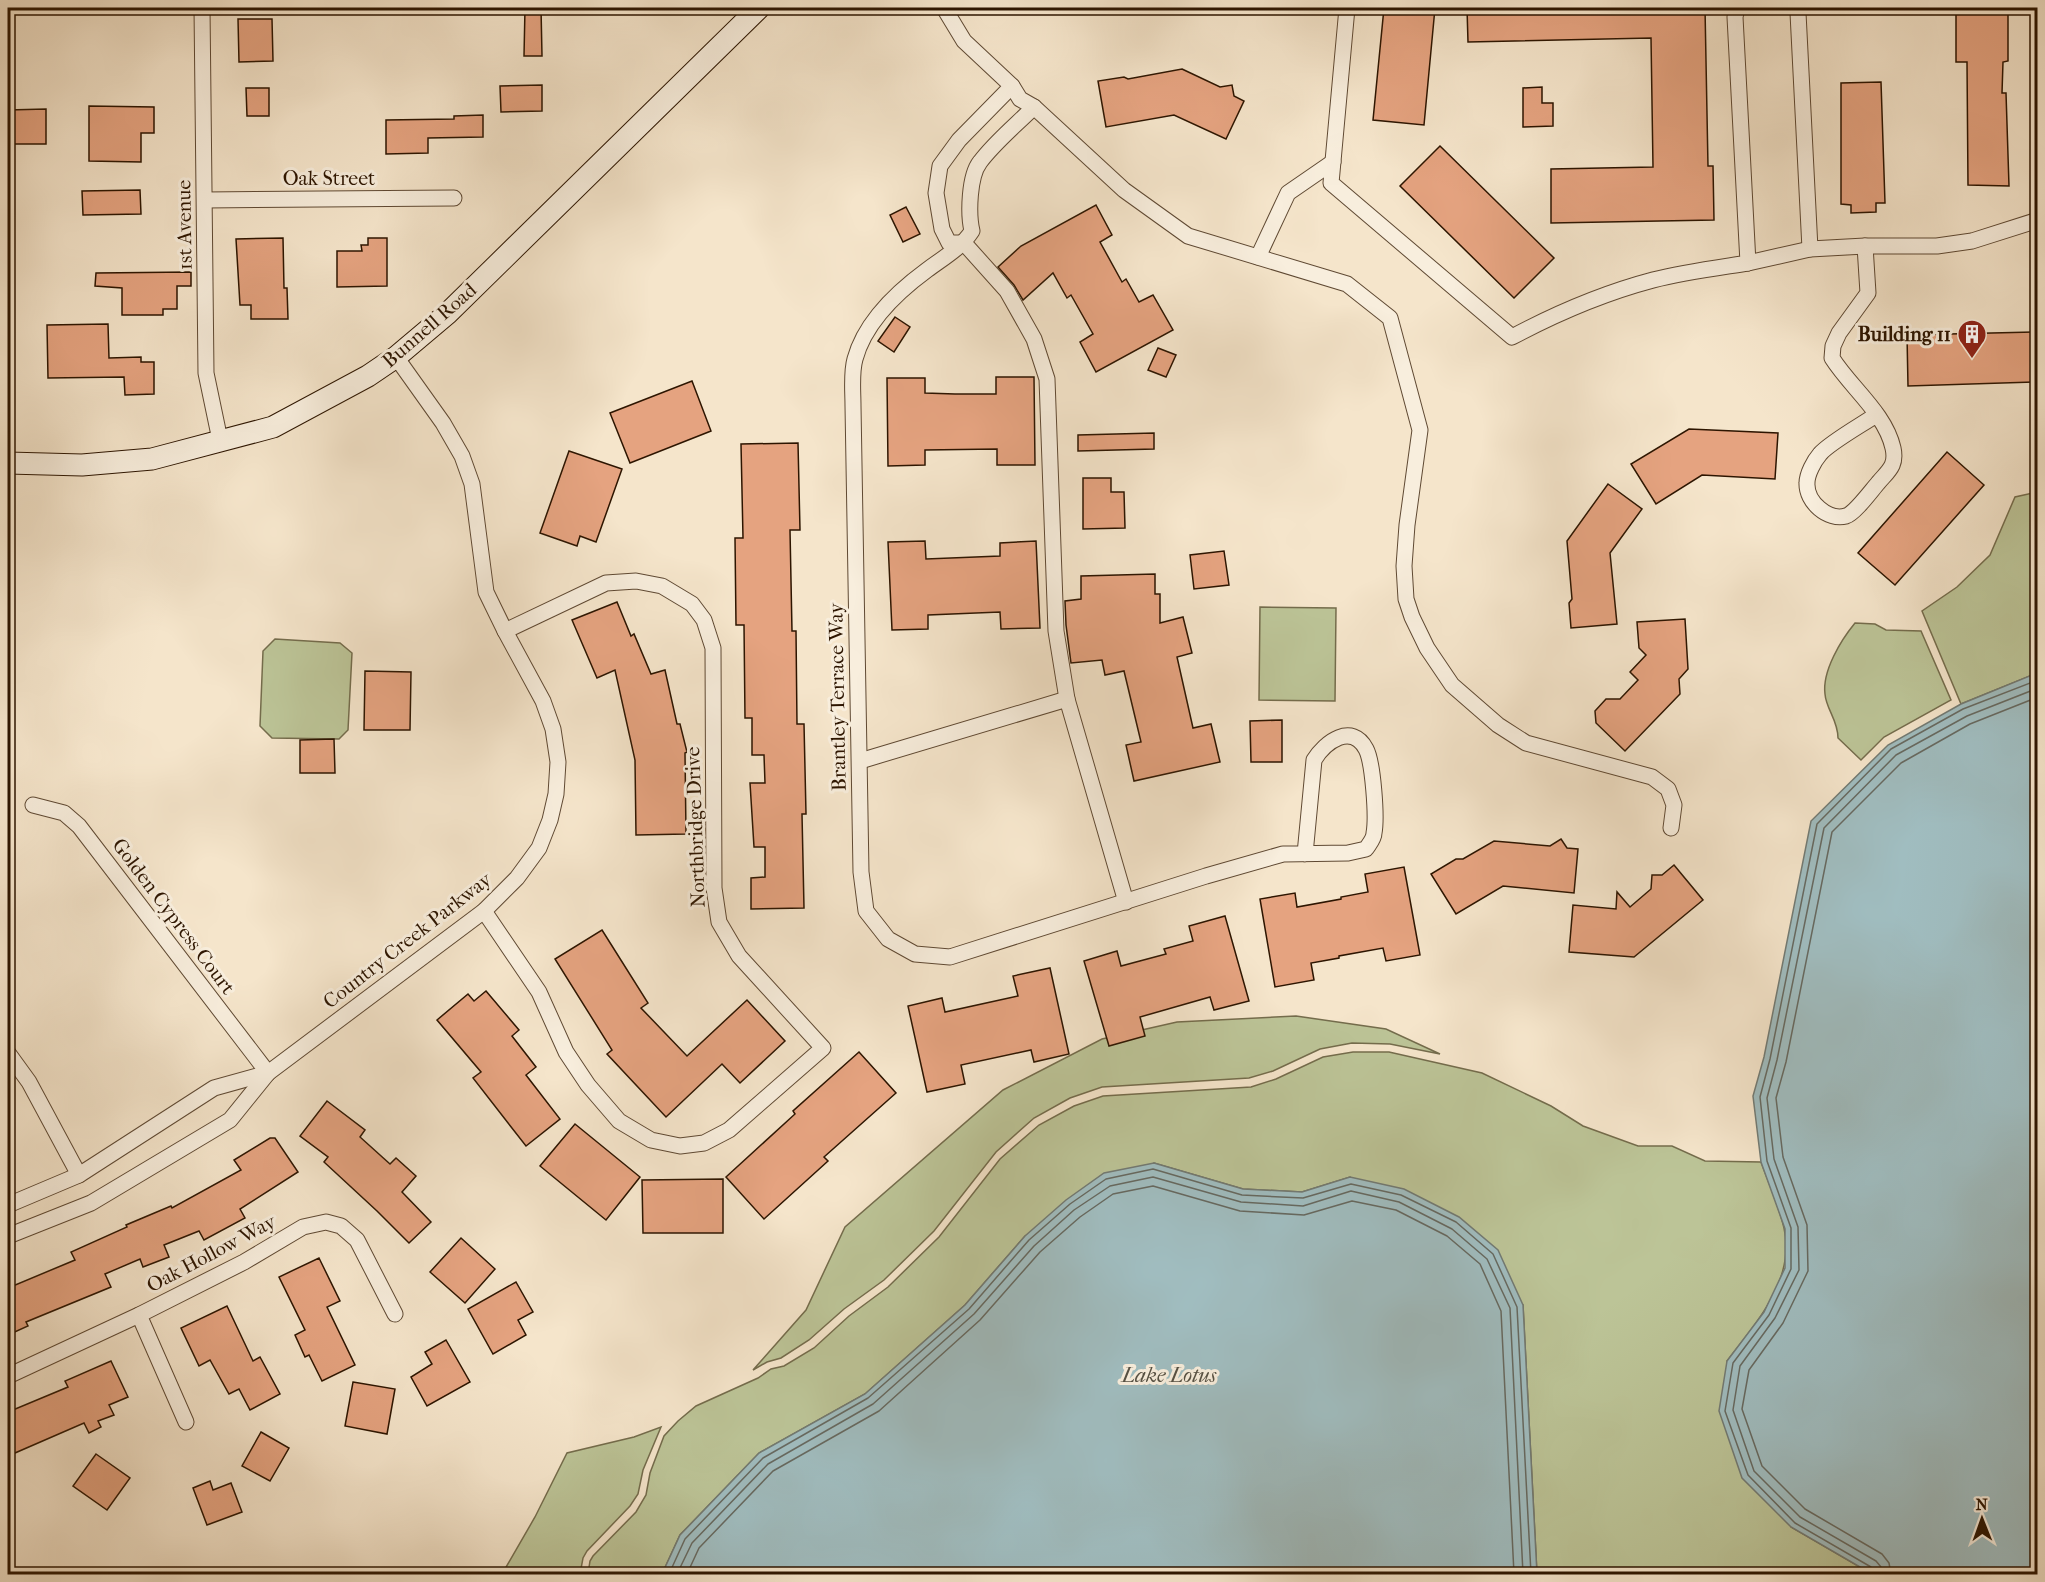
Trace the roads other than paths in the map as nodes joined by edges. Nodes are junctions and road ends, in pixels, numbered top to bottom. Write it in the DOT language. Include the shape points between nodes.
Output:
graph roads {
  1 [pos="202,8"];
  2 [pos="759,8"];
  3 [pos="944,8"];
  4 [pos="1347,8"];
  5 [pos="1737,8"];
  6 [pos="1796,8"];
  7 [pos="1012,86"];
  8 [pos="1034,108"];
  9 [pos="1333,162"];
  10 [pos="454,198"];
  11 [pos="205,200"];
  12 [pos="2037,220"];
  13 [pos="964,243"];
  14 [pos="1865,246"];
  15 [pos="1810,249"];
  16 [pos="1258,257"];
  17 [pos="1748,263"];
  18 [pos="396,357"];
  19 [pos="1876,415"];
  20 [pos="220,440"];
  21 [pos="8,464"];
  22 [pos="505,631"];
  23 [pos="1067,699"];
  24 [pos="860,761"];
  25 [pos="33,805"];
  26 [pos="1671,828"];
  27 [pos="1305,854"];
  28 [pos="1126,902"];
  29 [pos="484,911"];
  30 [pos="8,1053"];
  31 [pos="268,1073"];
  32 [pos="79,1175"];
  33 [pos="8,1205"];
  34 [pos="8,1236"];
  35 [pos="395,1314"];
  36 [pos="139,1315"];
  37 [pos="8,1376"];
  38 [pos="186,1422"];
  1 -- 11 [label="street, 1st Avenue"];
  2 -- 18 [label="main road, Bunnell Road" via="447,314"];
  3 -- 7 [label="street" via="964,41"];
  4 -- 9 [label="street"];
  5 -- 17 [label="street"];
  6 -- 15 [label="street"];
  7 -- 8 [label="street" via="1020,99"];
  7 -- 13 [label="street" via="959,140 940,166 936,193 942,229 949,243"];
  8 -- 13 [label="street" via="978,163 972,186 972,231"];
  8 -- 16 [label="street" via="1124,190 1188,236"];
  9 -- 16 [label="street" via="1288,193"];
  9 -- 17 [label="street" via="1330,183 1512,337 1575,306 1619,290"];
  10 -- 11 [label="street, Oak Street"];
  11 -- 20 [label="street, 1st Avenue" via="206,373"];
  12 -- 14 [label="street" via="1972,241 1937,246"];
  13 -- 23 [label="street" via="1007,291 1034,339 1047,379 1056,630"];
  13 -- 24 [label="street, Brantley Terrace Way" via="912,281 879,313 855,360"];
  14 -- 15 [label="street"];
  14 -- 19 [label="street" via="1868,293 1839,333 1832,358"];
  15 -- 17 [label="street"];
  16 -- 26 [label="street" via="1347,284 1390,318 1420,430 1407,525 1406,599 1427,648 1452,685 1498,725 1526,743 1652,777 1668,789 1674,805"];
  18 -- 20 [label="main road, Bunnell Road" via="273,427"];
  18 -- 22 [label="street, Country Creek Parkway" via="462,456 472,484 486,592"];
  19 -- 19 [label="street" via="1889,435 1893,466 1849,515 1835,517 1822,512 1806,483 1811,467 1820,453"];
  20 -- 21 [label="main road, Bunnell Road" via="152,459 82,465"];
  22 -- 29 [label="street, Country Creek Parkway" via="543,701 553,729 558,762 556,794 539,848 517,878"];
  22 -- 29 [label="street, Northbridge Drive" via="606,583 636,581 662,586 692,604 704,620 713,648 714,888 719,922 739,956 823,1048 729,1130 704,1143 680,1146 651,1140 619,1121 588,1085 566,1052 539,992"];
  23 -- 24 [label="street"];
  23 -- 28 [label="street"];
  24 -- 28 [label="street, Brantley Terrace Way" via="861,872 866,911 888,939 915,954 950,957"];
  25 -- 31 [label="street, Golden Cypress Court" via="64,813 80,826"];
  27 -- 27 [label="street, Brantley Terrace Way" via="1348,854 1366,849 1374,835 1372,772 1366,748 1349,736 1330,741 1314,760"];
  27 -- 28 [label="street, Brantley Terrace Way" via="1283,854"];
  29 -- 31 [label="street, Country Creek Parkway"];
  30 -- 32 [label="street" via="29,1082"];
  31 -- 32 [label="street, Country Creek Parkway" via="214,1088"];
  31 -- 34 [label="street, Country Creek Parkway" via="230,1120 91,1203"];
  32 -- 33 [label="street, Country Creek Parkway"];
  35 -- 36 [label="street, Oak Hollow Way" via="357,1240 340,1226 326,1222 303,1227"];
  36 -- 37 [label="street, Oak Hollow Way"];
  36 -- 38 [label="street"];
}
